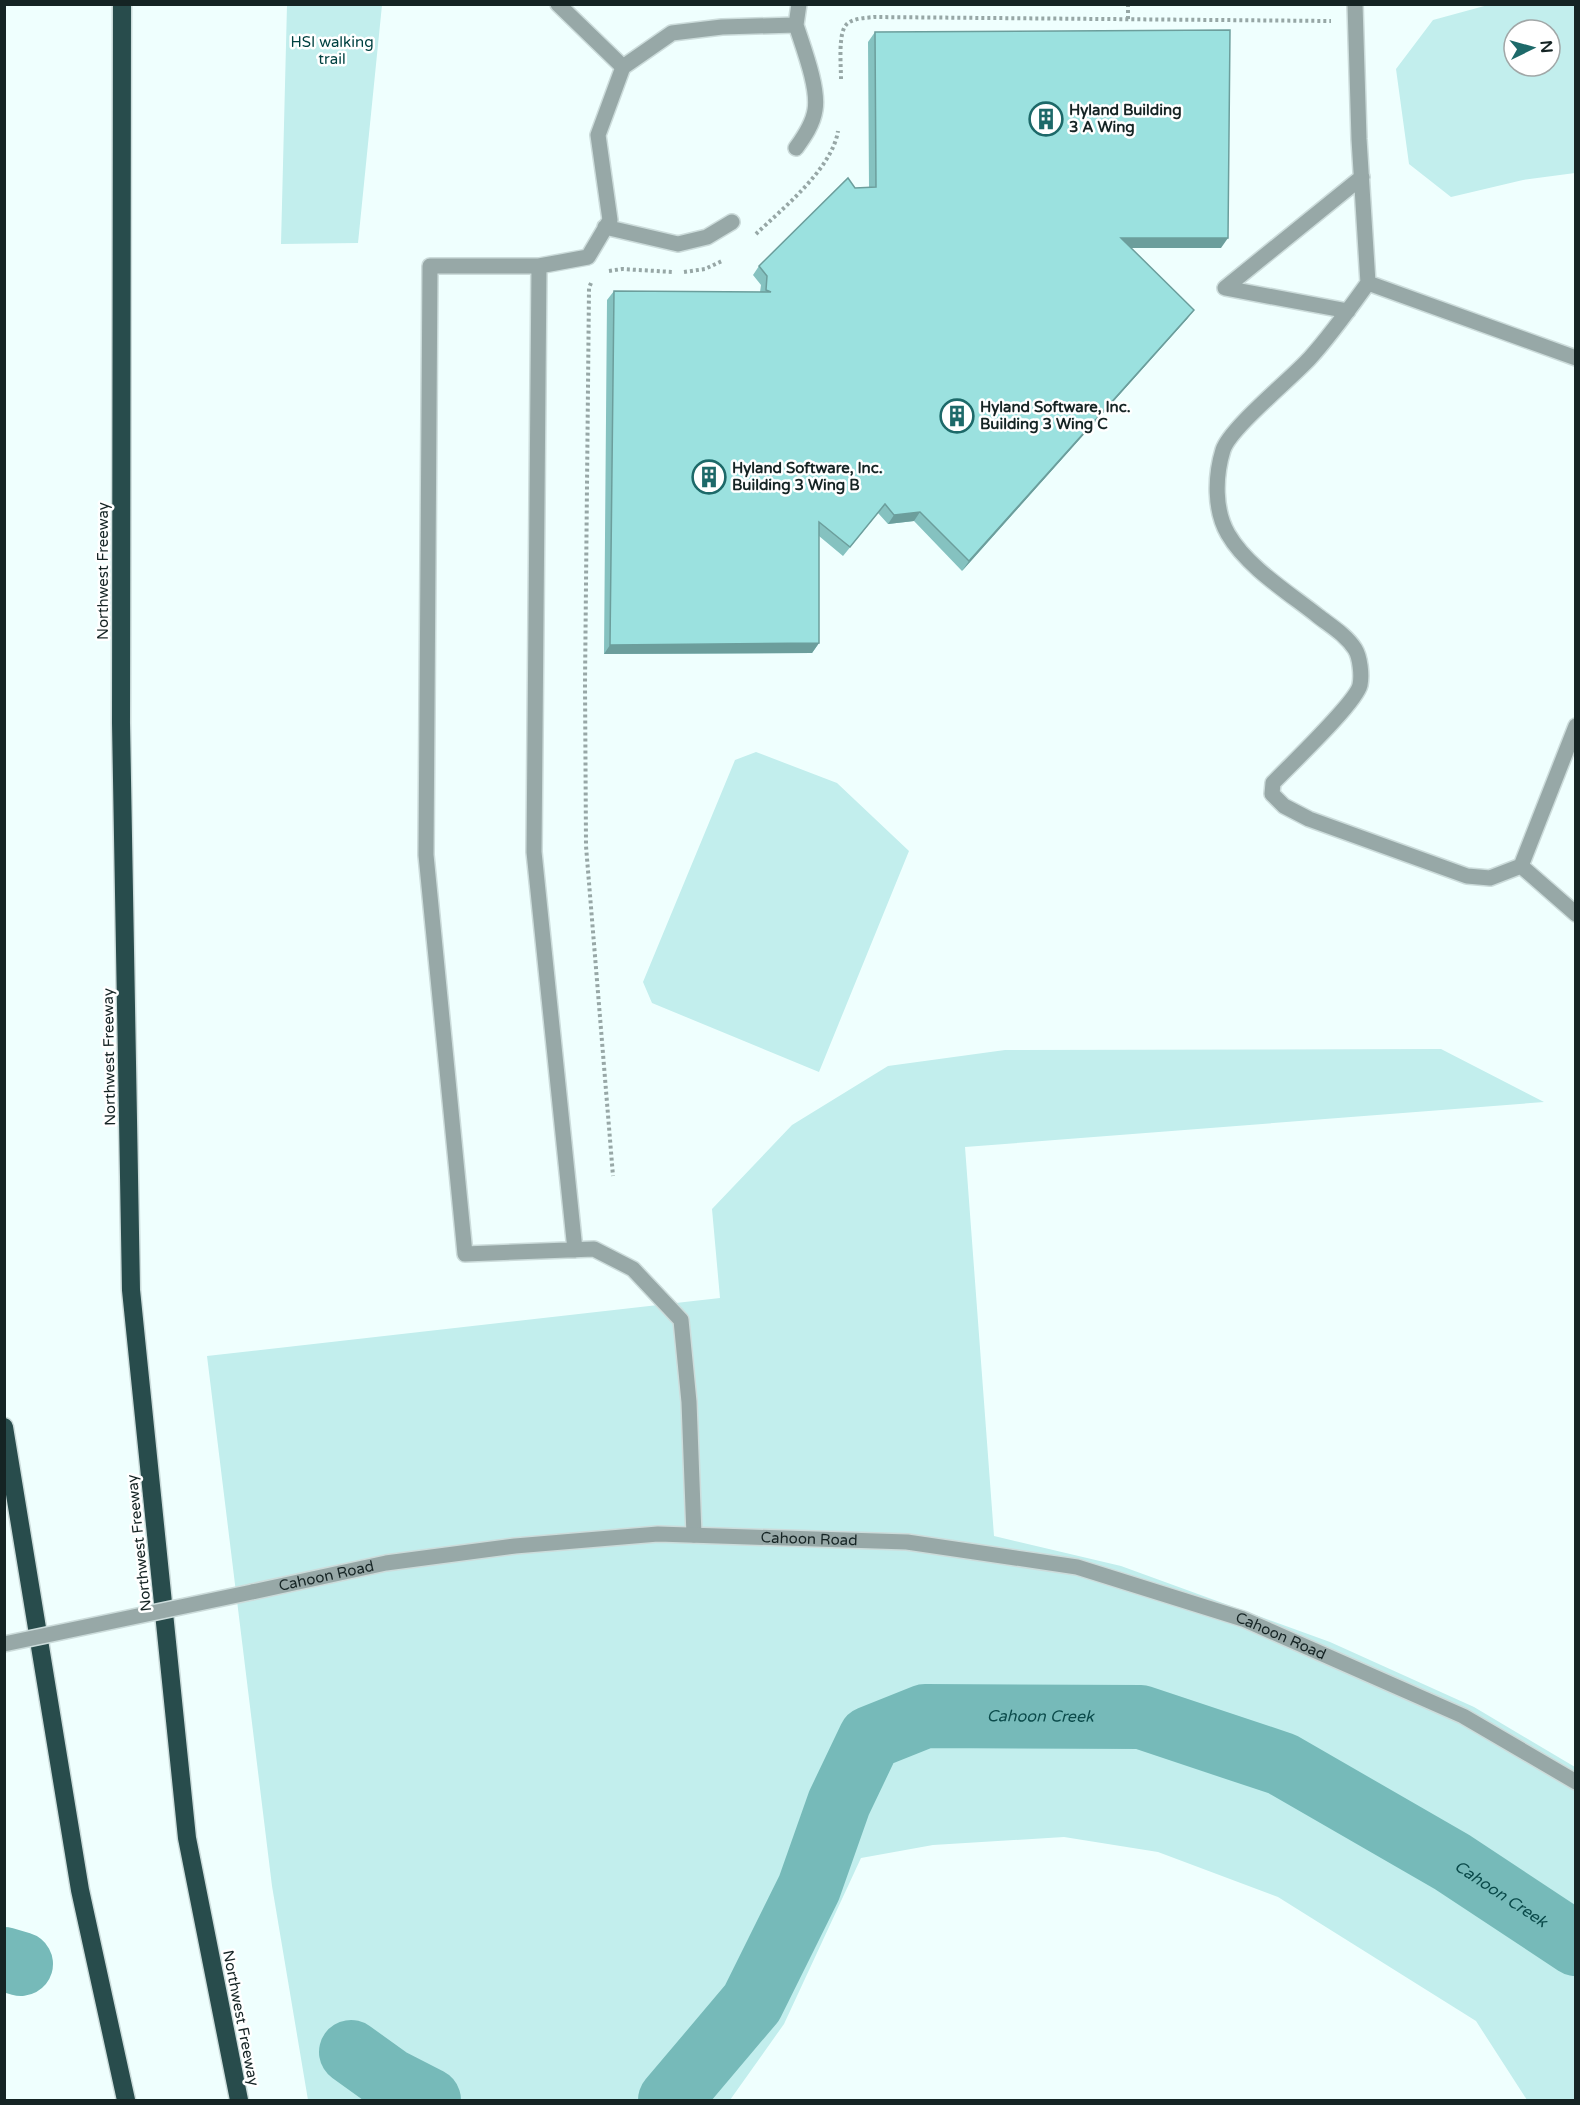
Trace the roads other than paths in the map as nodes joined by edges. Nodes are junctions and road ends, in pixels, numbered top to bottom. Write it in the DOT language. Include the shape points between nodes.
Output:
graph roads {
  1 [pos="122,4"];
  2 [pos="558,4"];
  3 [pos="799,4"];
  4 [pos="1355,4"];
  5 [pos="796,25"];
  6 [pos="623,67"];
  7 [pos="796,148"];
  8 [pos="1362,177"];
  9 [pos="732,222"];
  10 [pos="605,227"];
  11 [pos="539,266"];
  12 [pos="1368,283"];
  13 [pos="1348,311"];
  14 [pos="1575,358"];
  15 [pos="1575,726"];
  16 [pos="1521,866"];
  17 [pos="1575,914"];
  18 [pos="575,1250"];
  19 [pos="4,1426"];
  20 [pos="694,1535"];
  21 [pos="4,1644"];
  22 [pos="1575,1782"];
  23 [pos="126,2100"];
  24 [pos="239,2100"];
  1 -- 24 [label="highway, Northwest Freeway" via="121,723 131,1290 187,1838"];
  2 -- 6 [label="street"];
  3 -- 5 [label="street"];
  4 -- 8 [label="street"];
  5 -- 6 [label="street" via="672,33"];
  5 -- 7 [label="street" via="811,71 815,109"];
  6 -- 10 [label="street" via="598,135 610,220"];
  8 -- 12 [label="street"];
  8 -- 13 [label="street" via="1225,288"];
  9 -- 10 [label="street" via="708,237 678,244"];
  10 -- 11 [label="street" via="588,257"];
  11 -- 18 [label="street" via="534,852"];
  11 -- 18 [label="street" via="430,266 426,855 465,1254"];
  12 -- 13 [label="street"];
  12 -- 14 [label="street"];
  13 -- 16 [label="street" via="1310,358 1239,427 1224,448 1218,479 1218,507 1228,534 1272,580 1341,633 1356,651 1360,671 1360,686 1343,711 1273,783 1272,794 1284,806 1309,819 1467,876 1490,878"];
  15 -- 16 [label="street"];
  16 -- 17 [label="street"];
  18 -- 20 [label="street" via="594,1249 633,1269 681,1320 689,1402"];
  19 -- 23 [label="highway" via="80,1890"];
  20 -- 21 [label="street, Cahoon Road, bridge" via="658,1534 515,1546 386,1563"];
  20 -- 22 [label="street, Cahoon Road" via="907,1542 1077,1567 1244,1619 1463,1716"];
}
